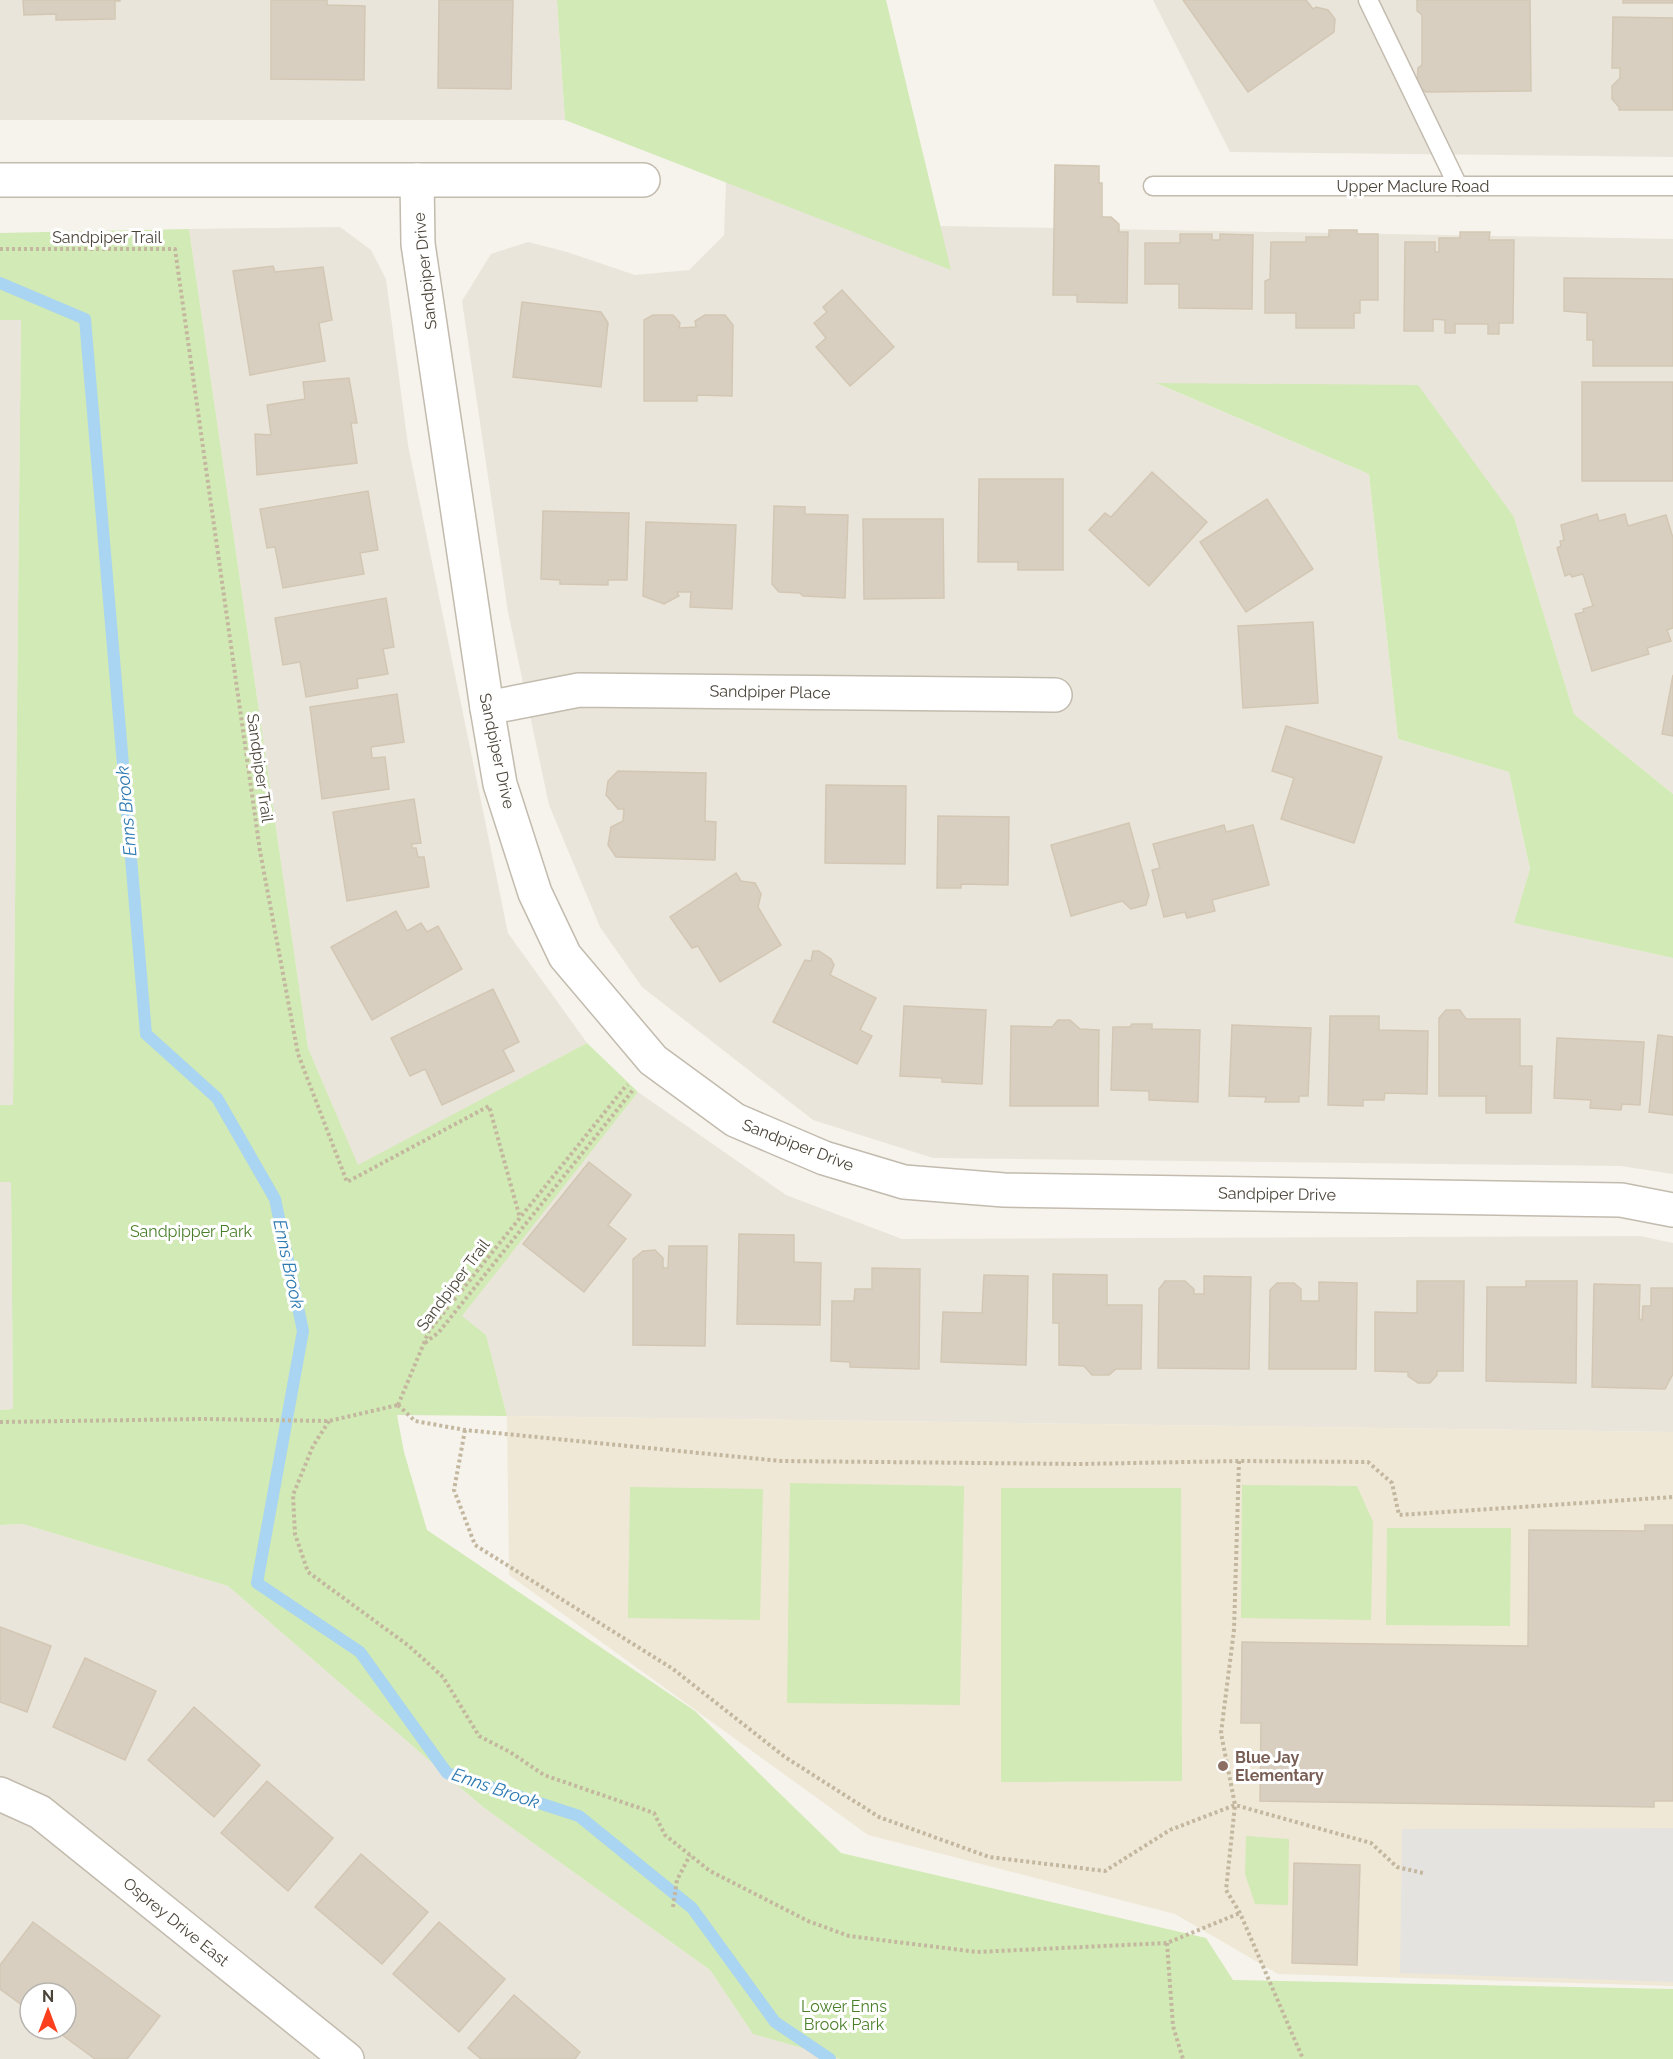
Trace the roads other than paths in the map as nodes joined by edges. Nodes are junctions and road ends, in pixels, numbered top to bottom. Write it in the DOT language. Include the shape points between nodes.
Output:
graph roads {
  1 [pos="1368,0"];
  2 [pos="0,180"];
  3 [pos="417,180"];
  4 [pos="643,180"];
  5 [pos="1153,186"];
  6 [pos="1458,186"];
  7 [pos="1673,186"];
  8 [pos="1055,695"];
  9 [pos="487,708"];
  10 [pos="1673,1210"];
  11 [pos="0,1794"];
  12 [pos="347,2059"];
  1 -- 6 [label="lane"];
  2 -- 3 [label="street"];
  3 -- 4 [label="street"];
  3 -- 9 [label="street, Sandpiper Drive" via="418,244"];
  5 -- 6 [label="lane, Upper Maclure Road"];
  6 -- 7 [label="lane, Upper Maclure Road"];
  8 -- 9 [label="street, Sandpiper Place" via="579,690"];
  9 -- 10 [label="street, Sandpiper Drive" via="500,784 540,904 565,956 645,1071 735,1120 824,1158 904,1182 1004,1190 1621,1200"];
  11 -- 12 [label="street, Osprey Drive East" via="40,1812"];
}
